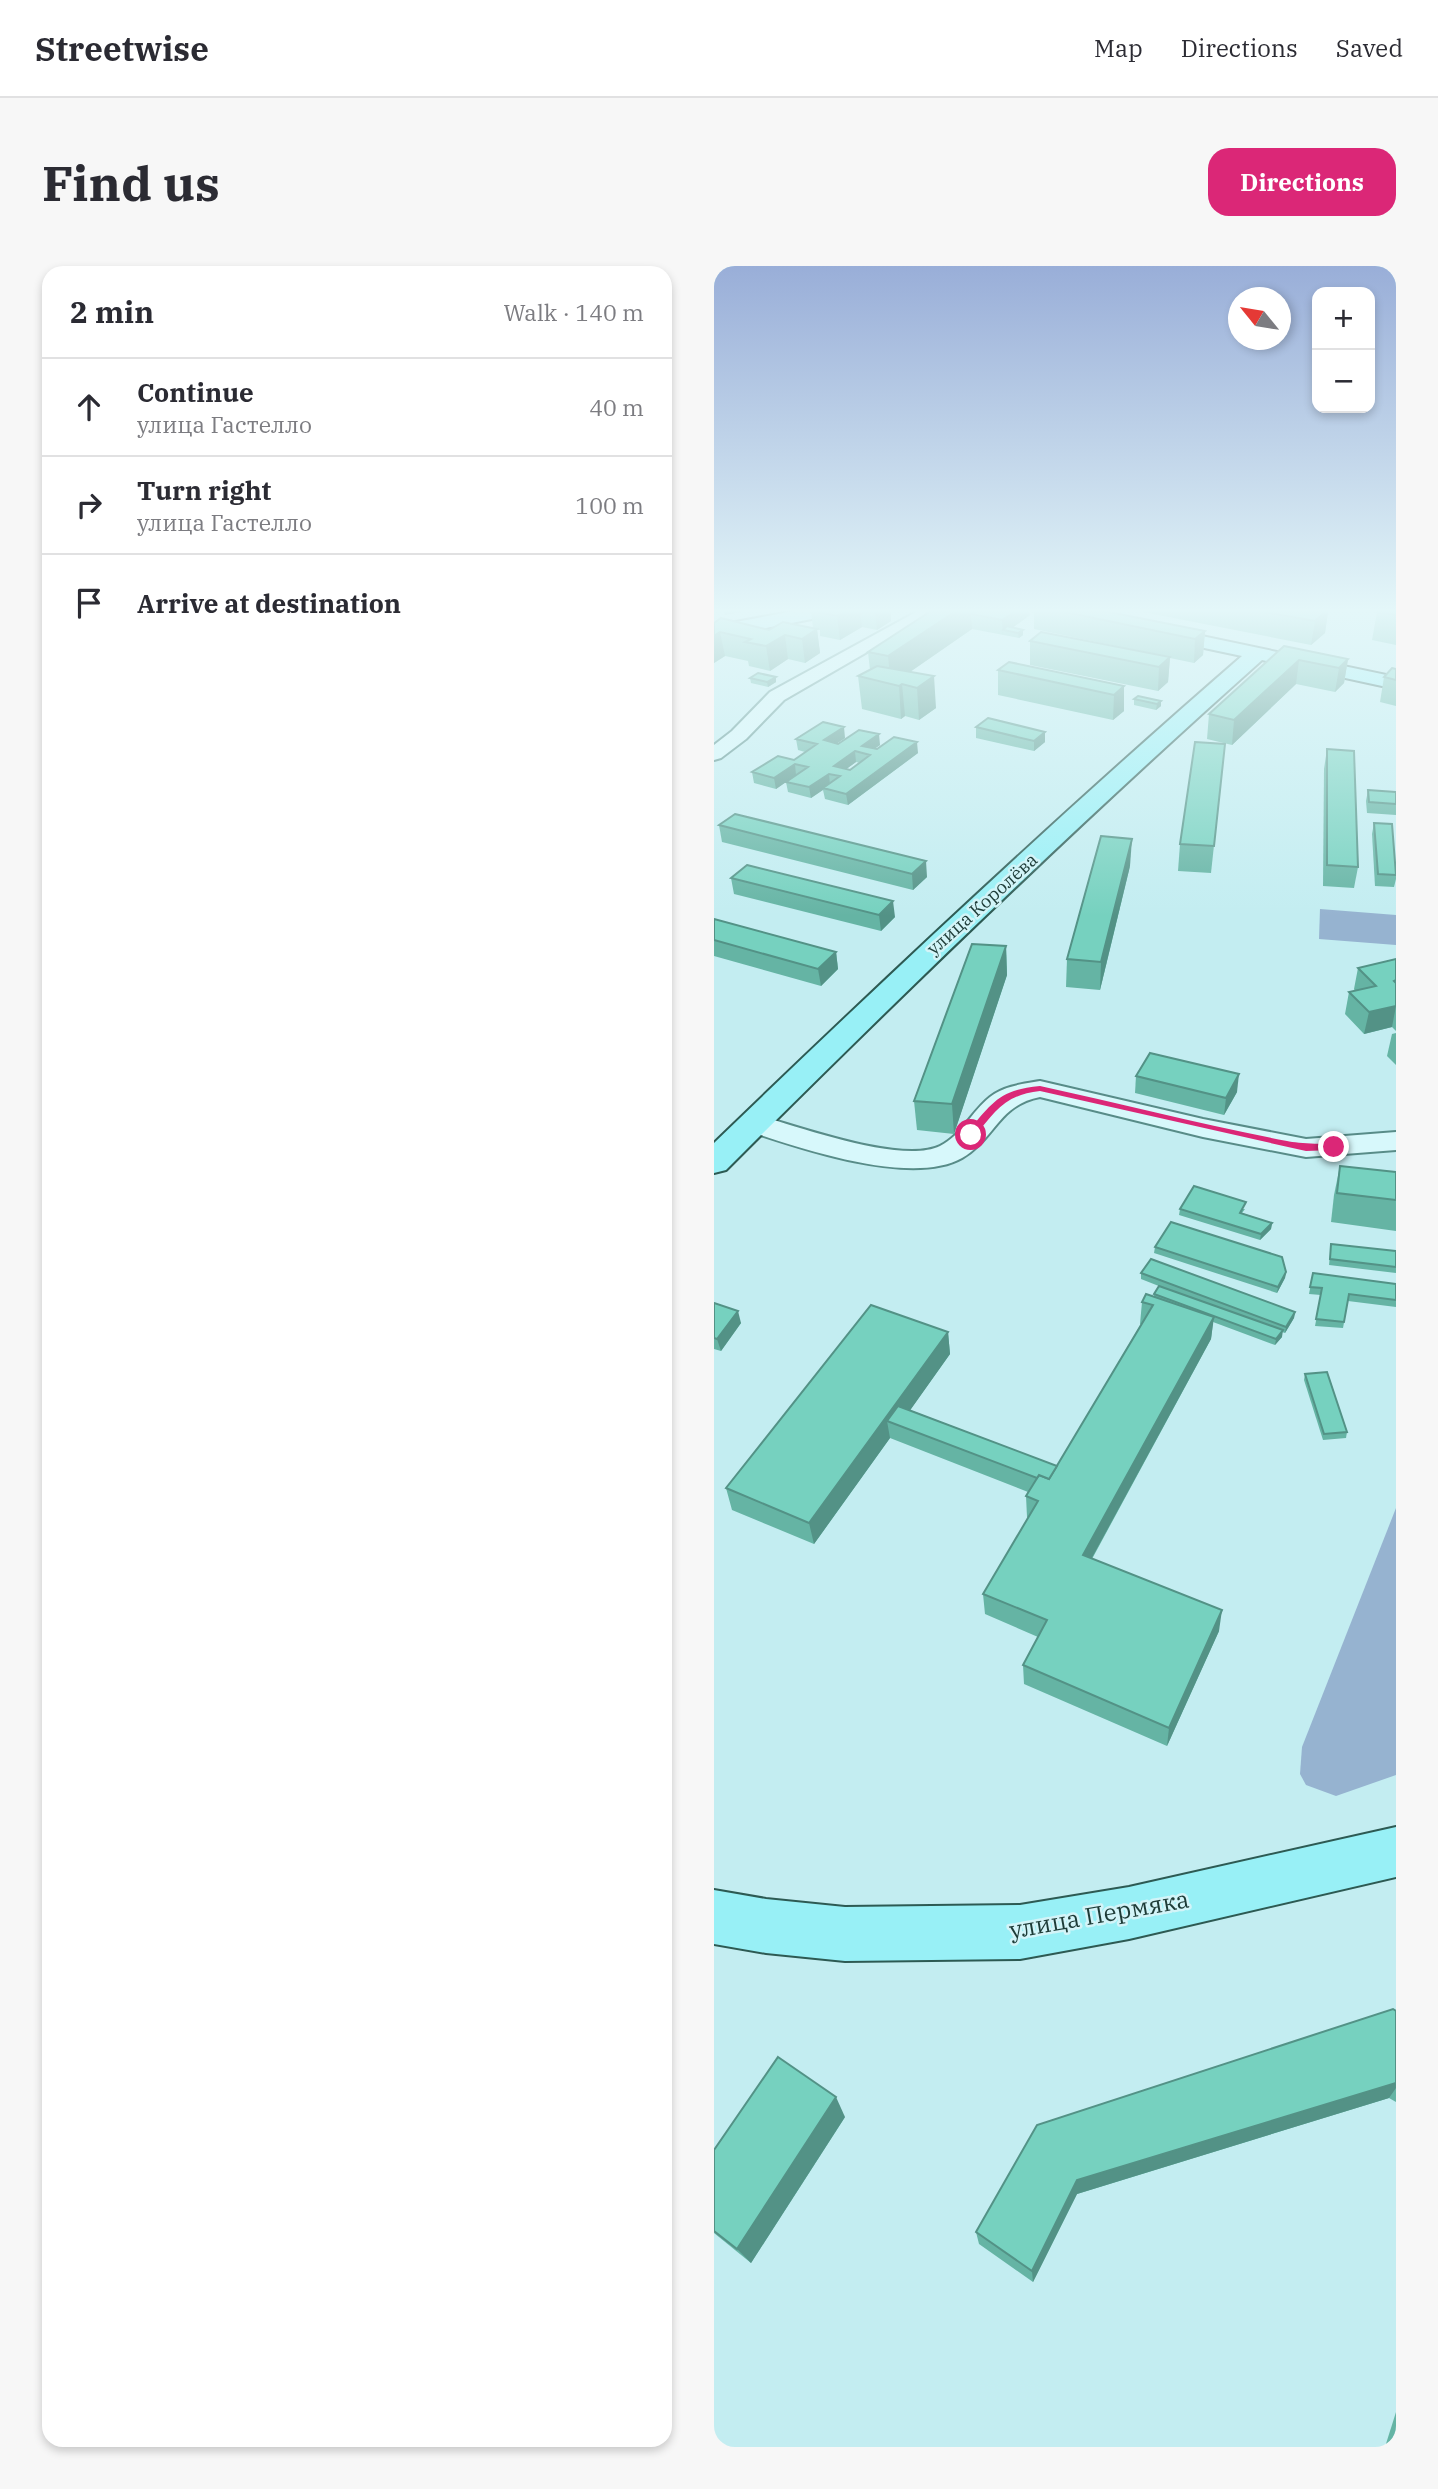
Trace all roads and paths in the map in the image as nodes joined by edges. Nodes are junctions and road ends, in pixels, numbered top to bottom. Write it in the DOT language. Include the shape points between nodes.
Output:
graph roads {
  1 [pos="761,713"];
  2 [pos="1190,713"];
  3 [pos="714,754"];
  4 [pos="753,1123"];
  5 [pos="1396,1141"];
  6 [pos="714,1162"];
  7 [pos="1396,1852"];
  8 [pos="714,1917"];
  1 -- 3 [label="street"];
  2 -- 4 [label="main road, улица Королёва" via="917,963"];
  4 -- 5 [label="street" via="881,1157 921,1159 950,1153 1000,1100 1016,1091 1040,1088 1306,1148"];
  4 -- 6 [label="main road, улица Королёва"];
  7 -- 8 [label="main road, улица Пермяка" via="1129,1913 1020,1932 845,1934"];
}
